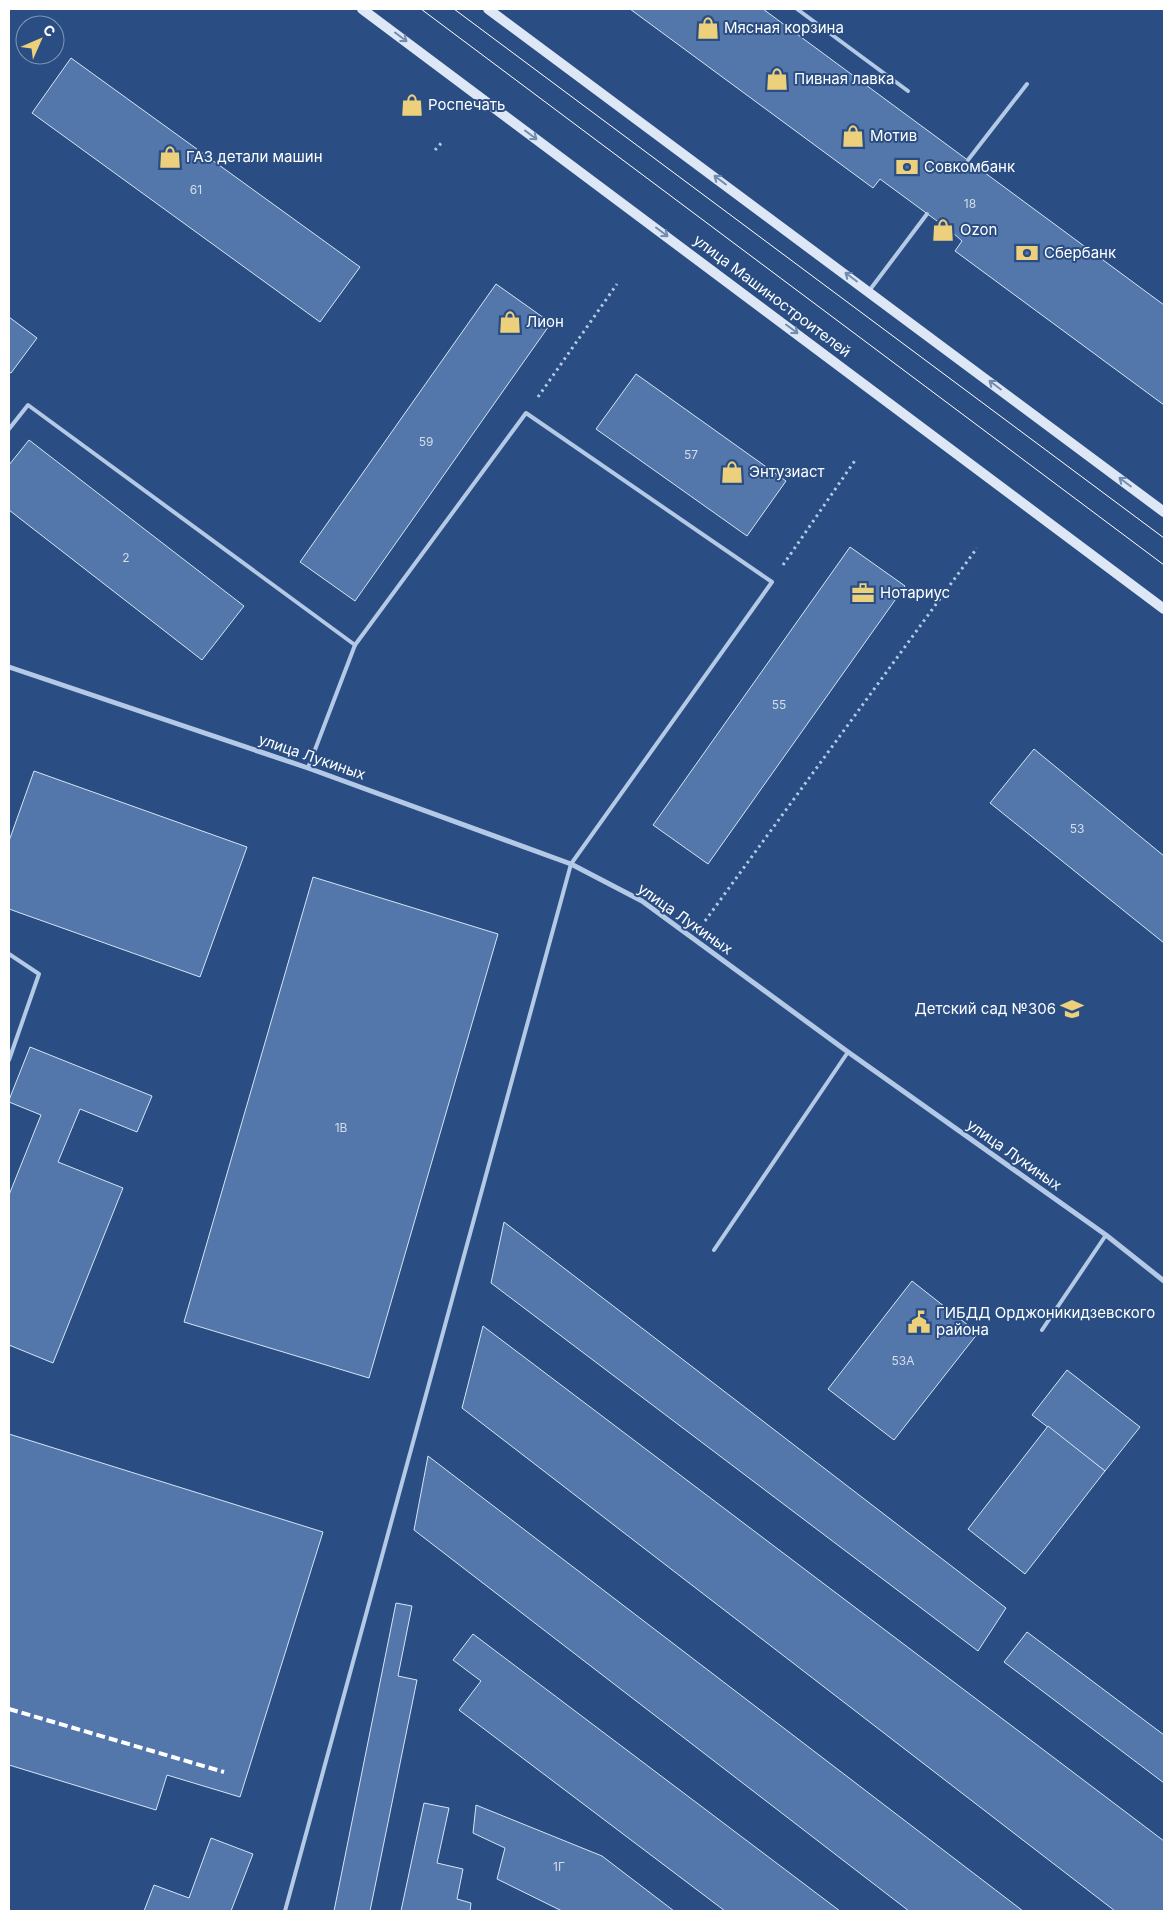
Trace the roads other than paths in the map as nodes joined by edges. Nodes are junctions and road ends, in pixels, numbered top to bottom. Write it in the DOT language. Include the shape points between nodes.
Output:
graph roads {
  1 [pos="362,9"];
  2 [pos="488,9"];
  3 [pos="797,9"];
  4 [pos="1027,84"];
  5 [pos="908,91"];
  6 [pos="968,160"];
  7 [pos="927,214"];
  8 [pos="870,291"];
  9 [pos="9,429"];
  10 [pos="1164,512"];
  11 [pos="1164,609"];
  12 [pos="355,645"];
  13 [pos="9,667"];
  14 [pos="308,768"];
  15 [pos="571,864"];
  16 [pos="9,954"];
  17 [pos="848,1052"];
  18 [pos="9,1060"];
  19 [pos="1106,1235"];
  20 [pos="714,1250"];
  21 [pos="1164,1281"];
  22 [pos="1042,1330"];
  23 [pos="285,1911"];
  1 -- 11 [label="main road, улица Машиностроителей, one-way"];
  8 -- 2 [label="main road, one-way"];
  3 -- 5 [label="lane"];
  4 -- 6 [label="lane"];
  7 -- 8 [label="lane"];
  10 -- 8 [label="main road, one-way"];
  9 -- 12 [label="lane" via="28,405"];
  12 -- 14 [label="lane"];
  12 -- 15 [label="lane" via="526,414 772,582"];
  13 -- 14 [label="street, улица Лукиных"];
  14 -- 15 [label="street, улица Лукиных"];
  15 -- 17 [label="street, улица Лукиных" via="642,901"];
  15 -- 23 [label="lane"];
  16 -- 18 [label="lane" via="38,974"];
  17 -- 19 [label="street, улица Лукиных"];
  17 -- 20 [label="lane"];
  19 -- 21 [label="street, улица Лукиных"];
  19 -- 22 [label="lane"];
}
